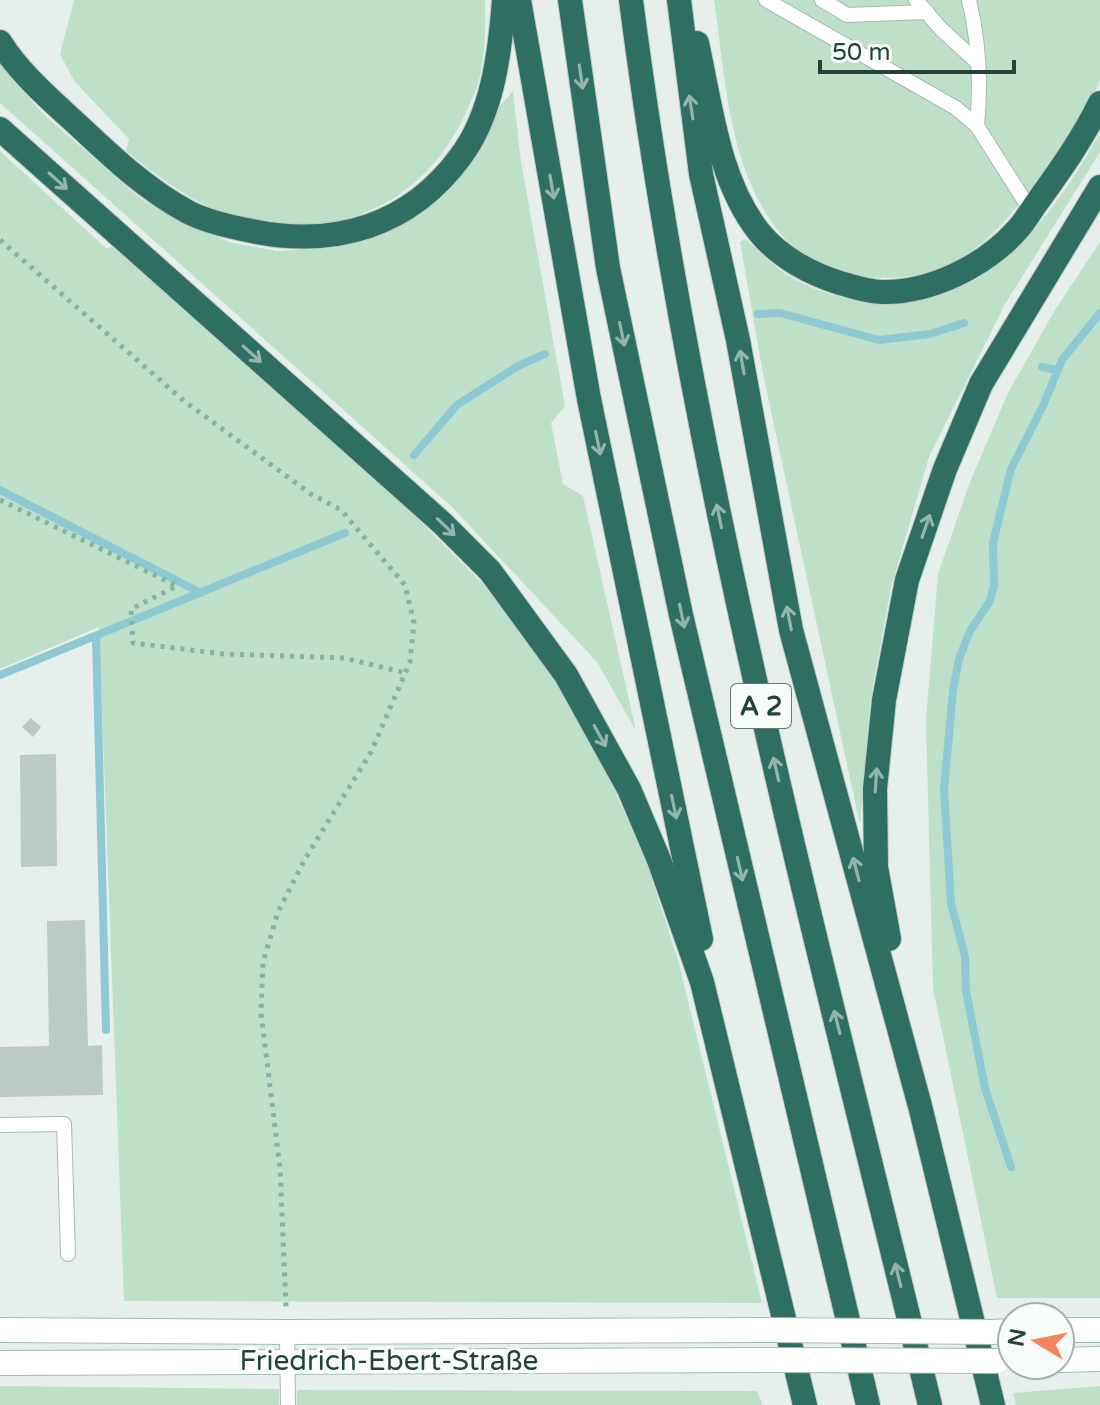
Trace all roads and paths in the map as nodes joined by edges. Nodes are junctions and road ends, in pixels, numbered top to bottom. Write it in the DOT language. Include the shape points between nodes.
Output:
graph roads {
  1 [pos="504,0"];
  2 [pos="519,0"];
  3 [pos="570,0"];
  4 [pos="631,0"];
  5 [pos="679,0"];
  6 [pos="687,0"];
  7 [pos="766,0"];
  8 [pos="822,0"];
  9 [pos="916,0"];
  10 [pos="969,0"];
  11 [pos="927,12"];
  12 [pos="0,42"];
  13 [pos="977,62"];
  14 [pos="1100,103"];
  15 [pos="977,126"];
  16 [pos="0,129"];
  17 [pos="1100,187"];
  18 [pos="1031,211"];
  19 [pos="0,240"];
  20 [pos="0,500"];
  21 [pos="406,673"];
  22 [pos="920,1106"];
  23 [pos="0,1125"];
  24 [pos="752,1184"];
  25 [pos="68,1254"];
  26 [pos="0,1330"];
  27 [pos="1076,1330"];
  28 [pos="1100,1330"];
  29 [pos="287,1332"];
  30 [pos="996,1332"];
  31 [pos="1100,1359"];
  32 [pos="996,1360"];
  33 [pos="1076,1360"];
  34 [pos="289,1362"];
  35 [pos="0,1363"];
  36 [pos="288,1405"];
  37 [pos="805,1405"];
  38 [pos="868,1405"];
  39 [pos="930,1405"];
  40 [pos="993,1405"];
  1 -- 12 [label="highway" via="500,50 483,113 462,155 411,207 373,226 330,237 279,237 191,214 115,160 28,77"];
  2 -- 24 [label="highway, one-way" via="589,399"];
  3 -- 38 [label="highway, A 2, one-way" via="608,268 668,555"];
  39 -- 4 [label="highway, A 2, one-way" via="791,835 700,425 659,203"];
  22 -- 5 [label="highway, one-way" via="791,630 738,340 701,174"];
  6 -- 18 [label="highway" via="724,164 736,194 773,247 805,269 858,288 909,289 954,276 987,256"];
  7 -- 15 [label="lane" via="956,108"];
  8 -- 11 [label="lane" via="847,15"];
  9 -- 11 [label="lane"];
  10 -- 13 [label="lane"];
  11 -- 13 [label="lane"];
  13 -- 15 [label="lane"];
  14 -- 18 [label="highway"];
  15 -- 18 [label="lane"];
  16 -- 24 [label="highway, one-way" via="442,523 490,571 566,675 629,789 669,888 702,982"];
  22 -- 17 [label="highway, one-way" via="876,867 875,789 884,700 907,580 981,384"];
  19 -- 21 [label="path" via="184,401 341,510 367,537 405,585 414,623"];
  20 -- 21 [label="path" via="177,586 131,609 133,643 224,654 344,658"];
  21 -- 29 [label="path" via="371,752 278,912 263,962 261,1013 280,1168"];
  22 -- 40 [label="highway"];
  23 -- 25 [label="lane" via="64,1124"];
  24 -- 37 [label="highway"];
  26 -- 29 [label="main road, Friedrich-Ebert-Straße"];
  27 -- 28 [label="main road"];
  29 -- 30 [label="main road, Friedrich-Ebert-Straße, bridge"];
  29 -- 34 [label="lane"];
  31 -- 33 [label="main road"];
  32 -- 34 [label="main road, Friedrich-Ebert-Straße, bridge"];
  34 -- 35 [label="main road, Friedrich-Ebert-Straße"];
  34 -- 36 [label="lane"];
}
